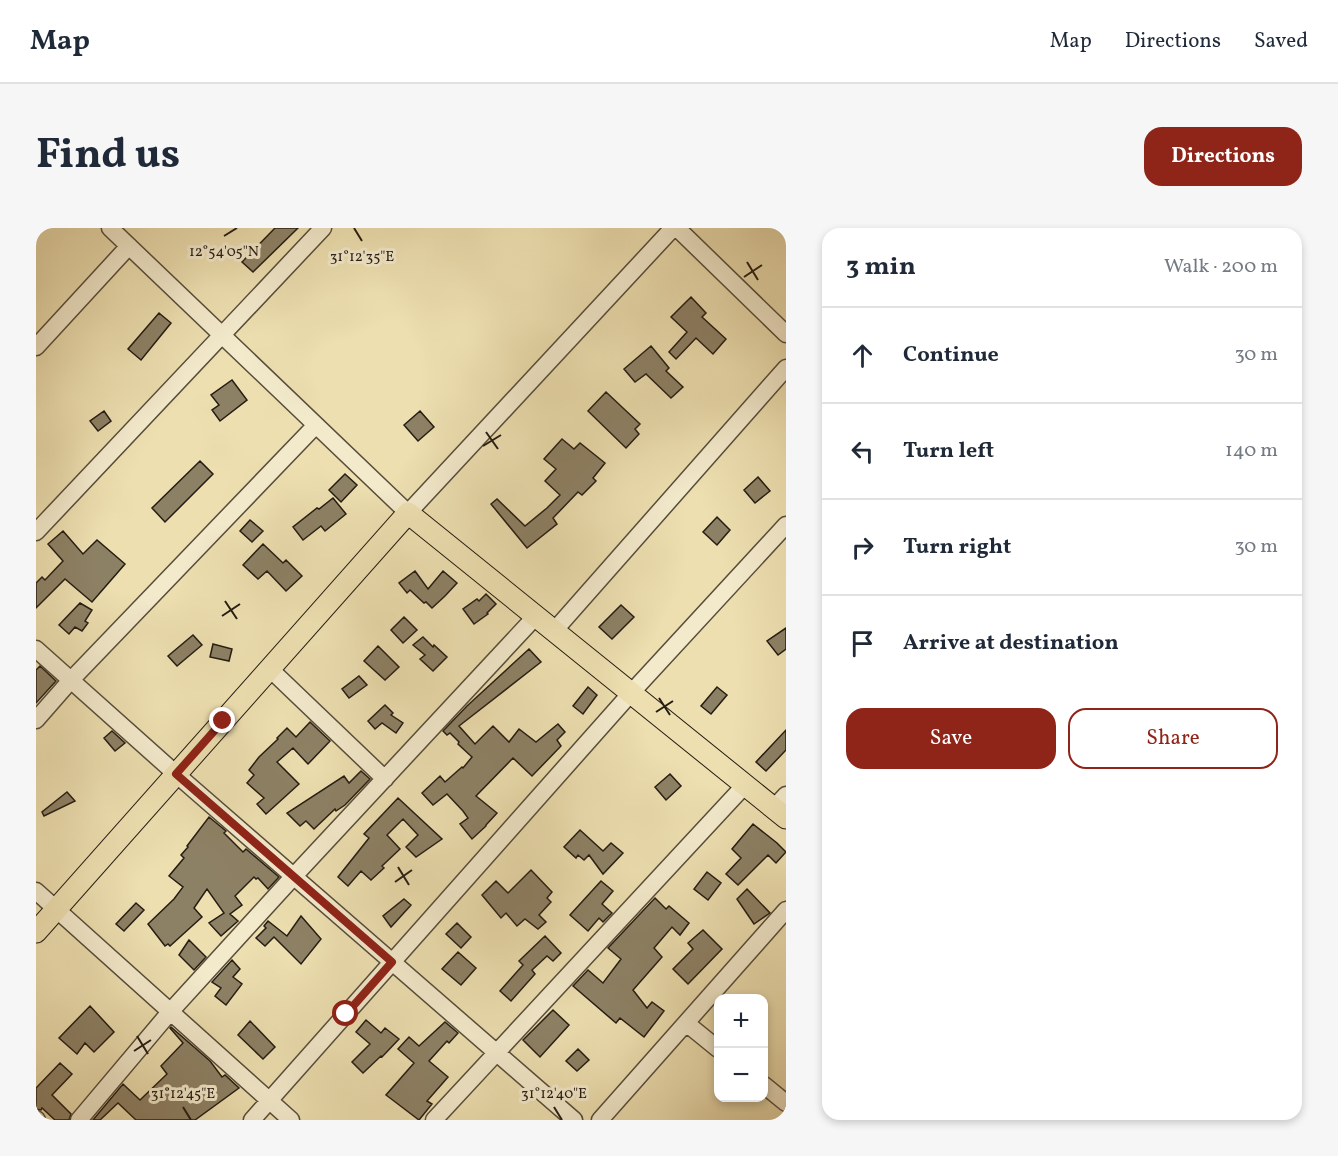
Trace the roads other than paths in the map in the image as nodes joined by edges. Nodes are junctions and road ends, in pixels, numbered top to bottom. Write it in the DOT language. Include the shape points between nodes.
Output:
graph roads {
  1 [pos="110,228"];
  2 [pos="322,228"];
  3 [pos="675,228"];
  4 [pos="129,246"];
  5 [pos="221,334"];
  6 [pos="786,334"];
  7 [pos="36,347"];
  8 [pos="786,368"];
  9 [pos="316,425"];
  10 [pos="408,513"];
  11 [pos="786,525"];
  12 [pos="36,532"];
  13 [pos="536,616"];
  14 [pos="554,631"];
  15 [pos="36,649"];
  16 [pos="270,669"];
  17 [pos="71,680"];
  18 [pos="631,693"];
  19 [pos="36,720"];
  20 [pos="176,774"];
  21 [pos="385,779"];
  22 [pos="745,785"];
  23 [pos="782,807"];
  24 [pos="294,876"];
  25 [pos="36,891"];
  26 [pos="56,909"];
  27 [pos="786,910"];
  28 [pos="36,932"];
  29 [pos="392,962"];
  30 [pos="170,1012"];
  31 [pos="686,1023"];
  32 [pos="716,1048"];
  33 [pos="497,1053"];
  34 [pos="768,1088"];
  35 [pos="269,1101"];
  36 [pos="786,1103"];
  37 [pos="79,1120"];
  38 [pos="252,1120"];
  39 [pos="291,1120"];
  40 [pos="434,1120"];
  41 [pos="574,1120"];
  42 [pos="600,1120"];
  1 -- 4 [label="street"];
  2 -- 5 [label="street"];
  3 -- 6 [label="street"];
  3 -- 10 [label="street"];
  4 -- 5 [label="street"];
  4 -- 7 [label="street"];
  5 -- 9 [label="street"];
  5 -- 12 [label="street"];
  8 -- 14 [label="street"];
  9 -- 10 [label="street"];
  9 -- 17 [label="street"];
  10 -- 13 [label="main road"];
  10 -- 16 [label="main road"];
  11 -- 18 [label="street"];
  13 -- 14 [label="main road"];
  13 -- 21 [label="street"];
  14 -- 18 [label="main road"];
  15 -- 17 [label="street"];
  16 -- 20 [label="main road"];
  16 -- 21 [label="street"];
  17 -- 19 [label="street"];
  17 -- 20 [label="street"];
  18 -- 22 [label="main road"];
  18 -- 29 [label="street"];
  20 -- 24 [label="street"];
  20 -- 26 [label="main road"];
  21 -- 24 [label="street"];
  22 -- 23 [label="main road"];
  22 -- 33 [label="street"];
  24 -- 29 [label="street"];
  24 -- 30 [label="street"];
  25 -- 26 [label="street"];
  26 -- 28 [label="main road"];
  26 -- 30 [label="street"];
  27 -- 31 [label="street"];
  29 -- 33 [label="street"];
  29 -- 35 [label="street"];
  30 -- 35 [label="street"];
  30 -- 37 [label="street"];
  31 -- 32 [label="street"];
  31 -- 42 [label="street"];
  33 -- 40 [label="street"];
  33 -- 41 [label="street"];
  34 -- 36 [label="street"];
  35 -- 38 [label="street"];
  35 -- 39 [label="street"];
}
